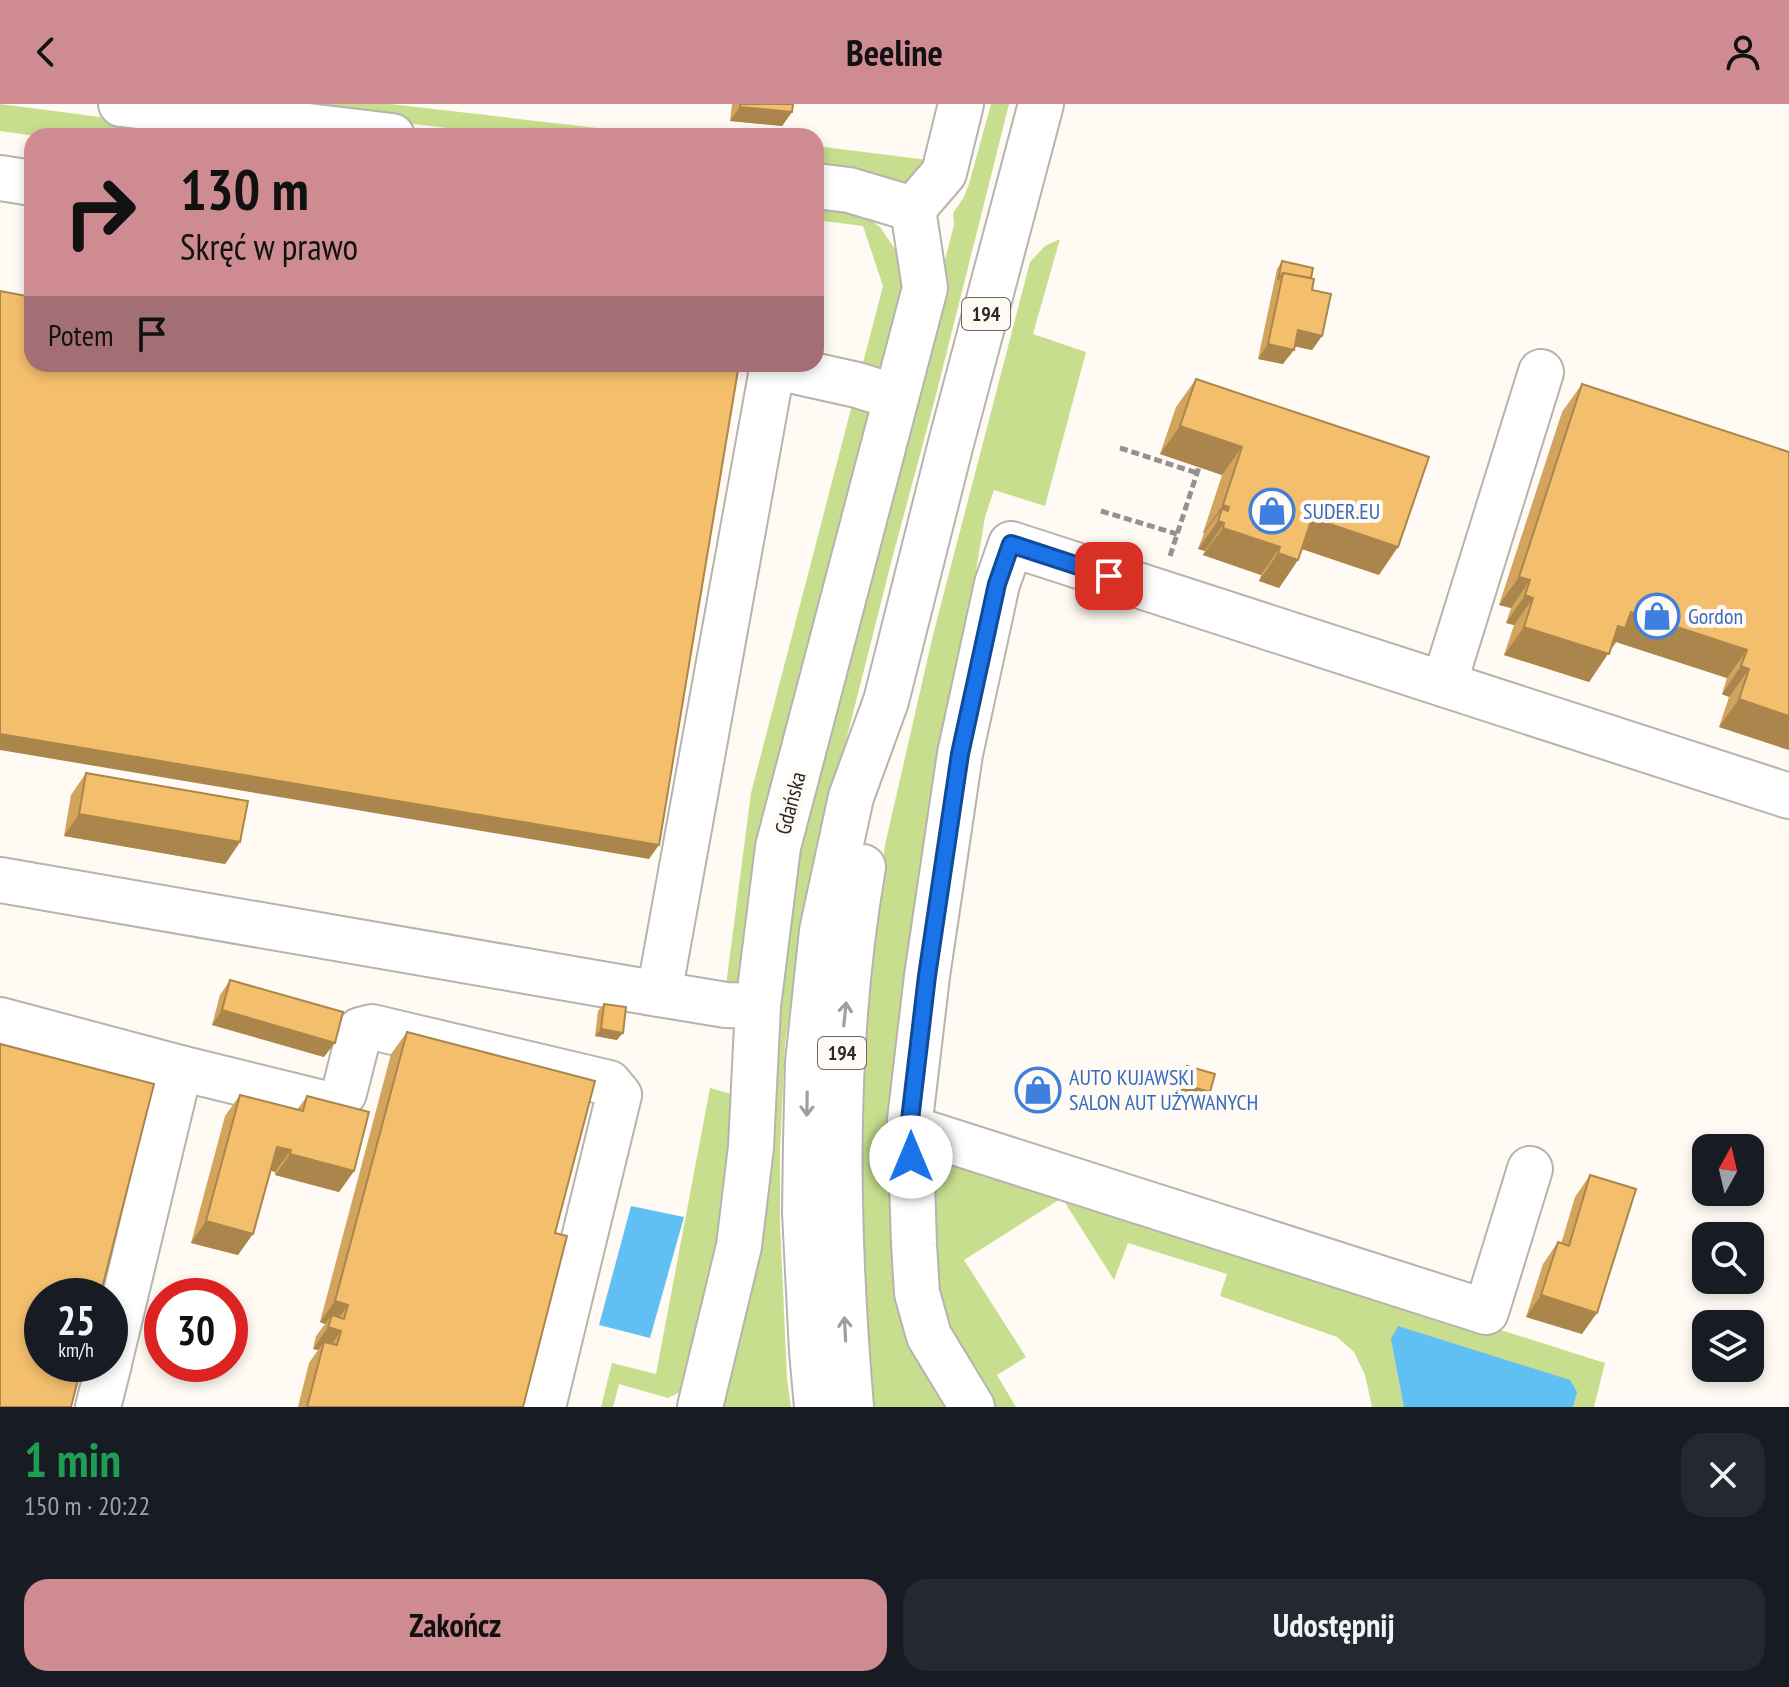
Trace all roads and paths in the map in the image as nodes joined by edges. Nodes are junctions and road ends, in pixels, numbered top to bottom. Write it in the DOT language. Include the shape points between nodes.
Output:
graph roads {
  1 [pos="121,104"];
  2 [pos="961,104"];
  3 [pos="1041,104"];
  4 [pos="192,124"];
  5 [pos="259,128"];
  6 [pos="0,178"];
  7 [pos="24,182"];
  8 [pos="824,187"];
  9 [pos="913,209"];
  10 [pos="771,372"];
  11 [pos="802,372"];
  12 [pos="1541,372"];
  13 [pos="896,397"];
  14 [pos="1120,448"];
  15 [pos="1101,511"];
  16 [pos="1177,534"];
  17 [pos="1158,592"];
  18 [pos="1444,684"];
  19 [pos="886,701"];
  20 [pos="1789,796"];
  21 [pos="0,880"];
  22 [pos="659,994"];
  23 [pos="758,1006"];
  24 [pos="0,1020"];
  25 [pos="180,1068"];
  26 [pos="910,1128"];
  27 [pos="1530,1169"];
  28 [pos="128,1283"];
  29 [pos="104,1382"];
  30 [pos="98,1407"];
  31 [pos="543,1407"];
  32 [pos="700,1407"];
  33 [pos="817,1407"];
  34 [pos="851,1407"];
  35 [pos="972,1407"];
  1 -- 4 [label="street"];
  2 -- 9 [label="street" via="944,173"];
  3 -- 19 [label="street, 194"];
  4 -- 5 [label="street"];
  6 -- 7 [label="street"];
  8 -- 9 [label="street"];
  9 -- 13 [label="street, Gdańska" via="925,288"];
  10 -- 22 [label="street"];
  11 -- 13 [label="street"];
  12 -- 18 [label="street"];
  13 -- 23 [label="street, Gdańska" via="778,847"];
  14 -- 16 [label="path" via="1198,470"];
  15 -- 16 [label="path"];
  16 -- 17 [label="path"];
  17 -- 18 [label="street"];
  17 -- 26 [label="street" via="1011,544 997,584 960,754"];
  18 -- 20 [label="street"];
  19 -- 33 [label="street, 194, one-way" via="851,797 822,931 808,1062 805,1212"];
  34 -- 19 [label="street, 194, one-way" via="839,1163 842,1044"];
  21 -- 22 [label="street"];
  22 -- 23 [label="street"];
  23 -- 32 [label="street, Gdańska" via="751,1147 739,1246"];
  24 -- 25 [label="street"];
  25 -- 28 [label="street"];
  25 -- 31 [label="street" via="331,1105 344,1093 360,1030 372,1027 609,1083 619,1095"];
  26 -- 27 [label="street" via="1486,1312"];
  26 -- 35 [label="street" via="917,1293 929,1336"];
  29 -- 30 [label="street"];
}
